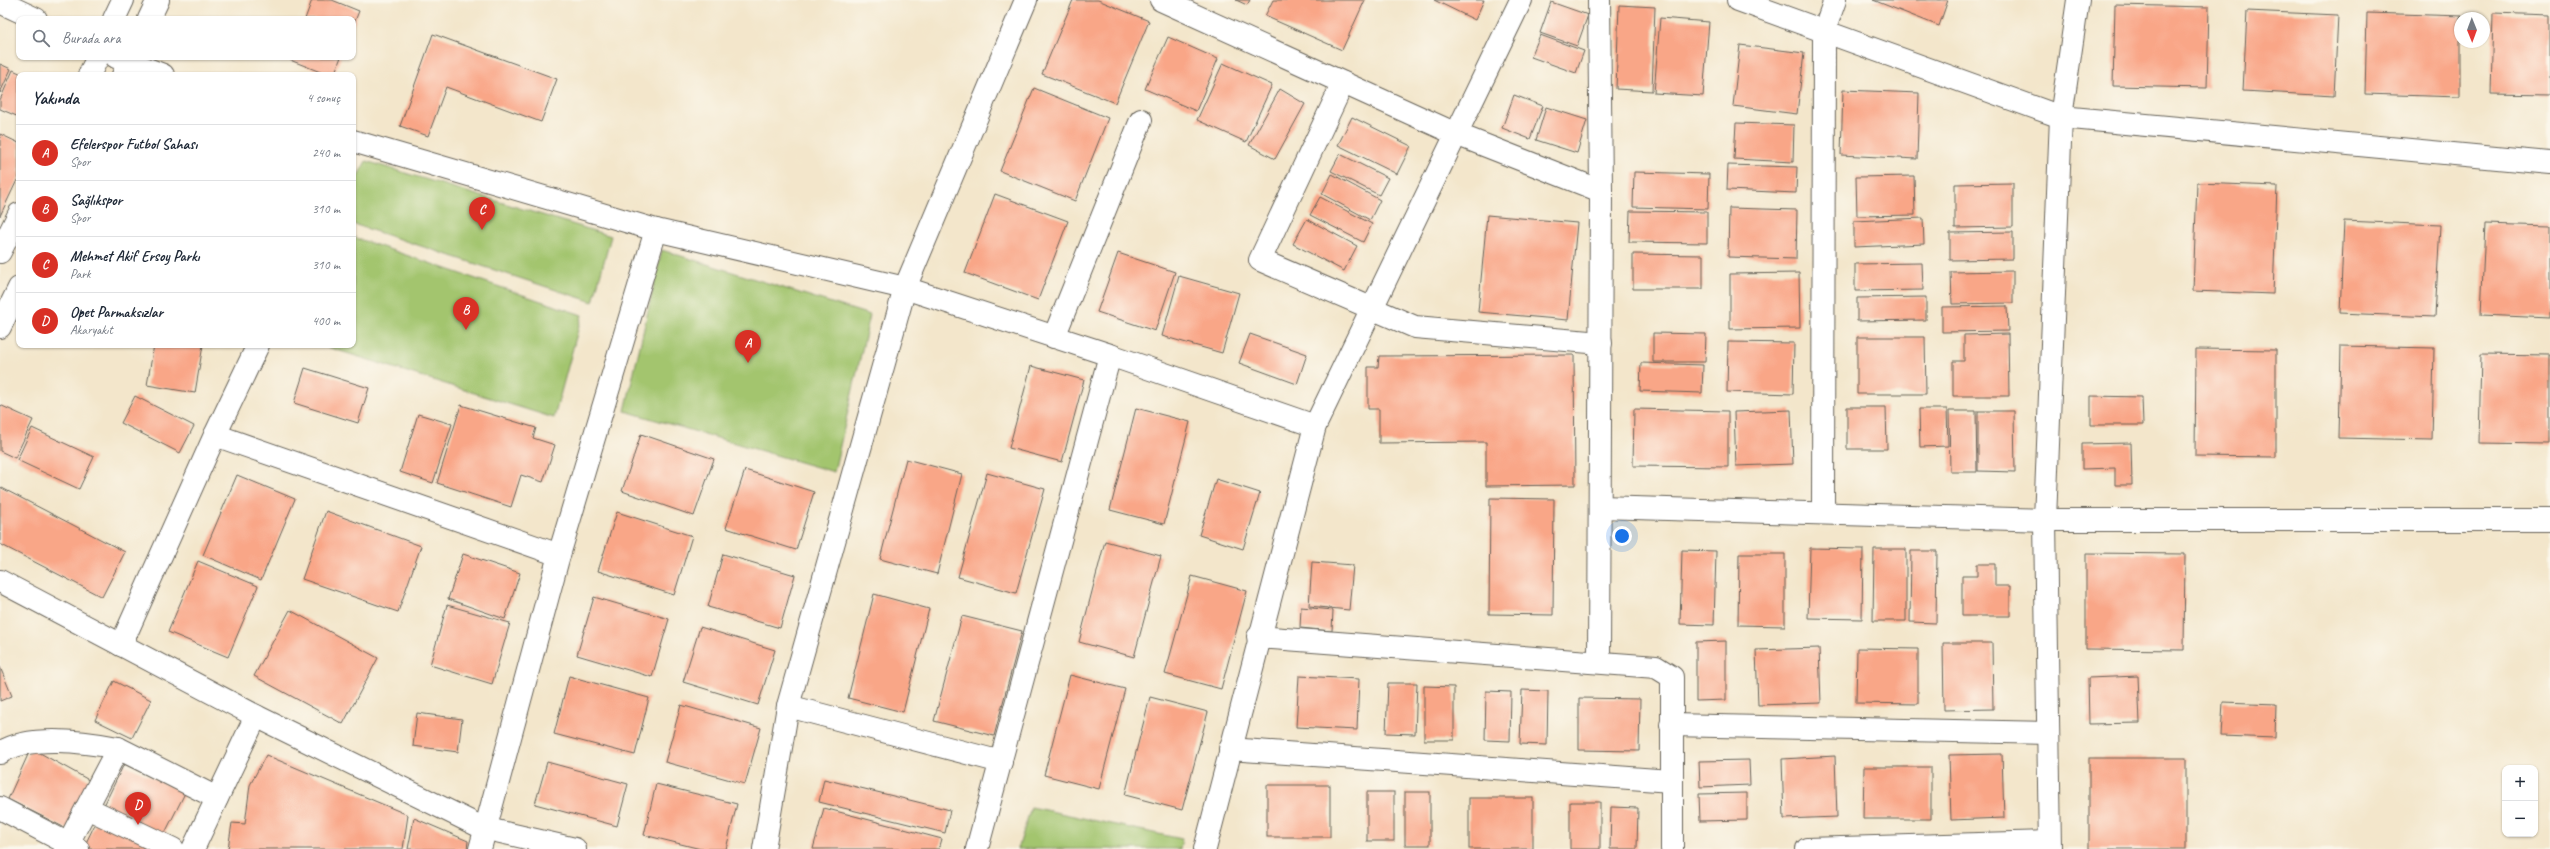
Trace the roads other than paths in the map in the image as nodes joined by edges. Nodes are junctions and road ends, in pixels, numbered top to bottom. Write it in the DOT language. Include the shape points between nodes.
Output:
graph roads {
  1 [pos="122,0"];
  2 [pos="158,0"];
  3 [pos="1026,0"];
  4 [pos="1161,0"];
  5 [pos="1521,0"];
  6 [pos="1599,0"];
  7 [pos="1738,0"];
  8 [pos="1835,0"];
  9 [pos="2078,0"];
  10 [pos="0,2"];
  11 [pos="30,16"];
  12 [pos="115,16"];
  13 [pos="150,16"];
  14 [pos="1824,32"];
  15 [pos="96,60"];
  16 [pos="125,63"];
  17 [pos="90,72"];
  18 [pos="154,72"];
  19 [pos="1343,82"];
  20 [pos="2061,117"];
  21 [pos="1141,120"];
  22 [pos="1456,134"];
  23 [pos="356,145"];
  24 [pos="2550,163"];
  25 [pos="1601,191"];
  26 [pos="16,220"];
  27 [pos="656,230"];
  28 [pos="0,252"];
  29 [pos="905,288"];
  30 [pos="16,294"];
  31 [pos="1371,309"];
  32 [pos="0,327"];
  33 [pos="1054,337"];
  34 [pos="1601,343"];
  35 [pos="257,348"];
  36 [pos="1110,355"];
  37 [pos="1315,426"];
  38 [pos="215,435"];
  39 [pos="1600,506"];
  40 [pos="1823,512"];
  41 [pos="2045,520"];
  42 [pos="2550,520"];
  43 [pos="559,555"];
  44 [pos="0,582"];
  45 [pos="1258,637"];
  46 [pos="121,645"];
  47 [pos="1599,661"];
  48 [pos="788,706"];
  49 [pos="256,716"];
  50 [pos="1671,725"];
  51 [pos="2047,733"];
  52 [pos="118,748"];
  53 [pos="1230,749"];
  54 [pos="0,753"];
  55 [pos="1001,762"];
  56 [pos="1671,781"];
  57 [pos="217,798"];
  58 [pos="0,808"];
  59 [pos="87,808"];
  60 [pos="482,839"];
  61 [pos="2050,845"];
  62 [pos="70,847"];
  63 [pos="173,849"];
  64 [pos="193,849"];
  65 [pos="575,849"];
  66 [pos="764,849"];
  67 [pos="977,849"];
  68 [pos="1205,849"];
  69 [pos="1672,849"];
  70 [pos="1808,849"];
  1 -- 12 [label="street"];
  2 -- 13 [label="street"];
  3 -- 29 [label="street"];
  4 -- 19 [label="street"];
  5 -- 22 [label="street"];
  6 -- 25 [label="street"];
  7 -- 14 [label="street"];
  8 -- 14 [label="street"];
  9 -- 20 [label="street"];
  10 -- 11 [label="street"];
  14 -- 20 [label="street"];
  14 -- 40 [label="street"];
  15 -- 17 [label="street"];
  16 -- 18 [label="street"];
  19 -- 22 [label="street"];
  19 -- 31 [label="street" via="1260,260"];
  20 -- 24 [label="street"];
  20 -- 41 [label="street"];
  21 -- 33 [label="street"];
  22 -- 25 [label="street"];
  22 -- 31 [label="street"];
  23 -- 27 [label="street"];
  25 -- 34 [label="street"];
  26 -- 28 [label="street"];
  27 -- 29 [label="street"];
  27 -- 43 [label="street"];
  29 -- 33 [label="street"];
  29 -- 48 [label="street"];
  30 -- 32 [label="street"];
  31 -- 34 [label="street" via="1415,327"];
  31 -- 37 [label="street"];
  33 -- 36 [label="street"];
  34 -- 39 [label="street"];
  35 -- 38 [label="street"];
  36 -- 37 [label="street"];
  36 -- 55 [label="street"];
  37 -- 45 [label="street"];
  38 -- 43 [label="street"];
  38 -- 46 [label="street"];
  39 -- 40 [label="street"];
  39 -- 47 [label="street"];
  40 -- 41 [label="street"];
  41 -- 42 [label="street"];
  41 -- 51 [label="street"];
  43 -- 60 [label="street"];
  44 -- 46 [label="street"];
  45 -- 47 [label="street"];
  45 -- 53 [label="street"];
  46 -- 49 [label="street"];
  47 -- 50 [label="street" via="1656,667 1672,677"];
  48 -- 55 [label="street"];
  48 -- 66 [label="street"];
  49 -- 57 [label="street"];
  49 -- 60 [label="street"];
  50 -- 51 [label="street"];
  50 -- 56 [label="street"];
  51 -- 61 [label="street"];
  52 -- 54 [label="street" via="98,744 41,741 10,746"];
  52 -- 57 [label="street"];
  52 -- 59 [label="street"];
  53 -- 56 [label="street"];
  53 -- 68 [label="street"];
  55 -- 67 [label="street"];
  56 -- 69 [label="street"];
  57 -- 64 [label="street"];
  58 -- 62 [label="street"];
  59 -- 62 [label="street"];
  59 -- 63 [label="street"];
  60 -- 65 [label="street"];
  61 -- 70 [label="street"];
}
